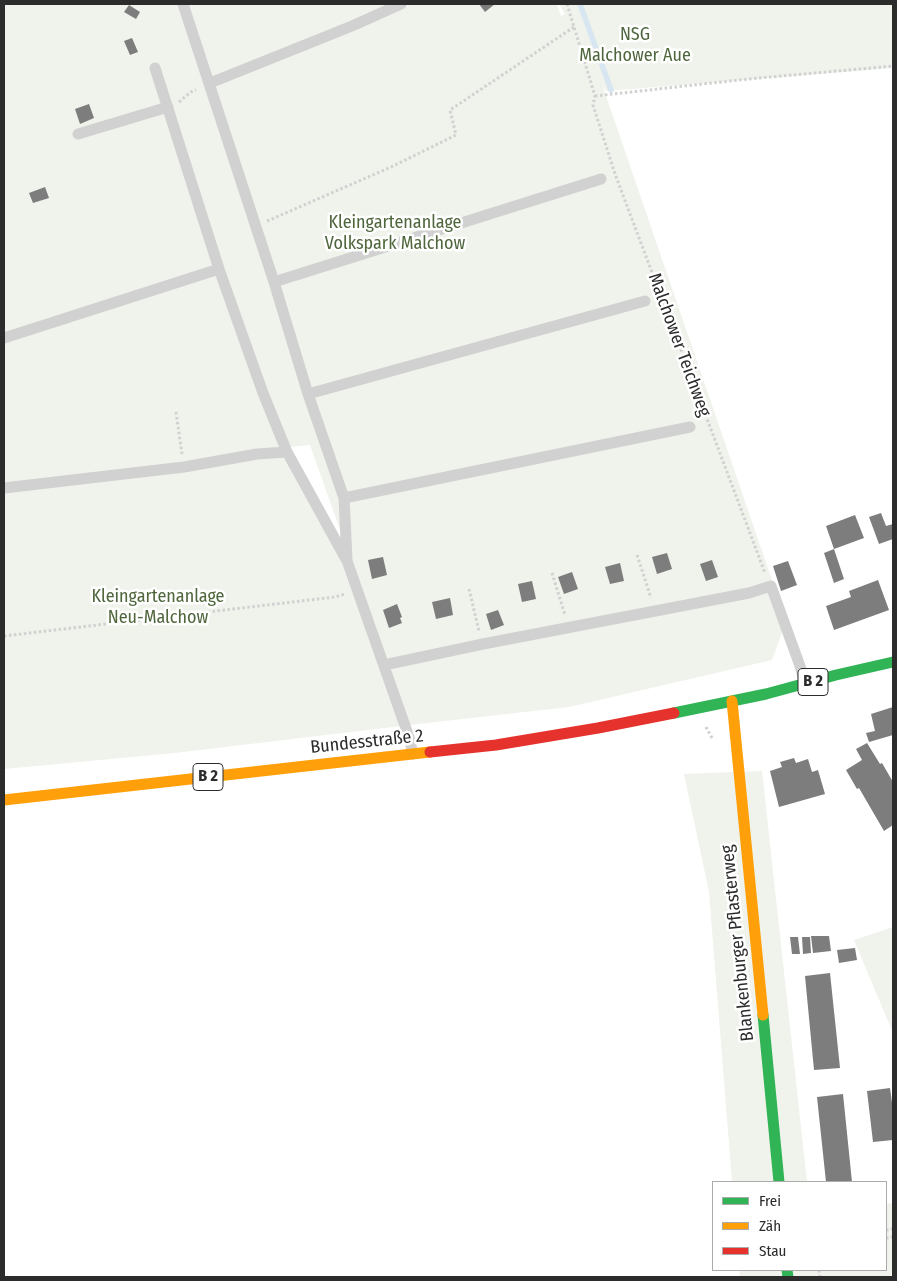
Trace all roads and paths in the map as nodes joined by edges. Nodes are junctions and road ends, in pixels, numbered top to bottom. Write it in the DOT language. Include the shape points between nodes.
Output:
graph roads {
  1 [pos="183,4"];
  2 [pos="401,4"];
  3 [pos="567,4"];
  4 [pos="574,27"];
  5 [pos="893,66"];
  6 [pos="155,68"];
  7 [pos="210,83"];
  8 [pos="595,96"];
  9 [pos="168,106"];
  10 [pos="78,134"];
  11 [pos="602,179"];
  12 [pos="255,226"];
  13 [pos="219,269"];
  14 [pos="274,282"];
  15 [pos="645,301"];
  16 [pos="4,338"];
  17 [pos="308,394"];
  18 [pos="176,412"];
  19 [pos="690,427"];
  20 [pos="287,452"];
  21 [pos="184,467"];
  22 [pos="4,488"];
  23 [pos="344,498"];
  24 [pos="637,555"];
  25 [pos="347,561"];
  26 [pos="552,573"];
  27 [pos="770,586"];
  28 [pos="469,589"];
  29 [pos="358,590"];
  30 [pos="655,610"];
  31 [pos="569,628"];
  32 [pos="4,636"];
  33 [pos="483,644"];
  34 [pos="893,662"];
  35 [pos="384,664"];
  36 [pos="805,684"];
  37 [pos="732,701"];
  38 [pos="413,754"];
  39 [pos="4,800"];
  40 [pos="779,1181"];
  1 -- 7 [label="lane"];
  2 -- 7 [label="lane"];
  3 -- 4 [label="path, Malchower Teichweg"];
  4 -- 8 [label="path, Malchower Teichweg"];
  4 -- 12 [label="path" via="450,110 456,135 390,168"];
  5 -- 8 [label="path"];
  6 -- 9 [label="lane"];
  7 -- 9 [label="path"];
  7 -- 12 [label="lane"];
  8 -- 27 [label="path, Malchower Teichweg" via="593,105 615,174"];
  9 -- 10 [label="lane"];
  9 -- 13 [label="lane"];
  11 -- 14 [label="lane"];
  12 -- 14 [label="lane"];
  13 -- 16 [label="lane"];
  13 -- 20 [label="lane"];
  14 -- 17 [label="lane"];
  15 -- 17 [label="lane"];
  17 -- 23 [label="lane"];
  18 -- 21 [label="path"];
  19 -- 23 [label="lane"];
  20 -- 21 [label="lane"];
  20 -- 25 [label="lane"];
  21 -- 22 [label="lane"];
  23 -- 25 [label="lane"];
  24 -- 30 [label="path"];
  25 -- 29 [label="lane"];
  26 -- 31 [label="path"];
  27 -- 30 [label="lane" via="749,593"];
  27 -- 36 [label="lane"];
  28 -- 33 [label="path"];
  29 -- 32 [label="path" via="336,597"];
  29 -- 35 [label="lane"];
  30 -- 31 [label="lane"];
  31 -- 33 [label="lane"];
  33 -- 35 [label="lane"];
  34 -- 36 [label="main road, B 2"];
  35 -- 38 [label="lane"];
  36 -- 37 [label="main road, B 2"];
  37 -- 38 [label="main road, Bundesstraße 2 / B 2" via="496,745"];
  37 -- 40 [label="main road, Blankenburger Pflasterweg"];
  38 -- 39 [label="main road, Bundesstraße 2 / B 2"];
}
